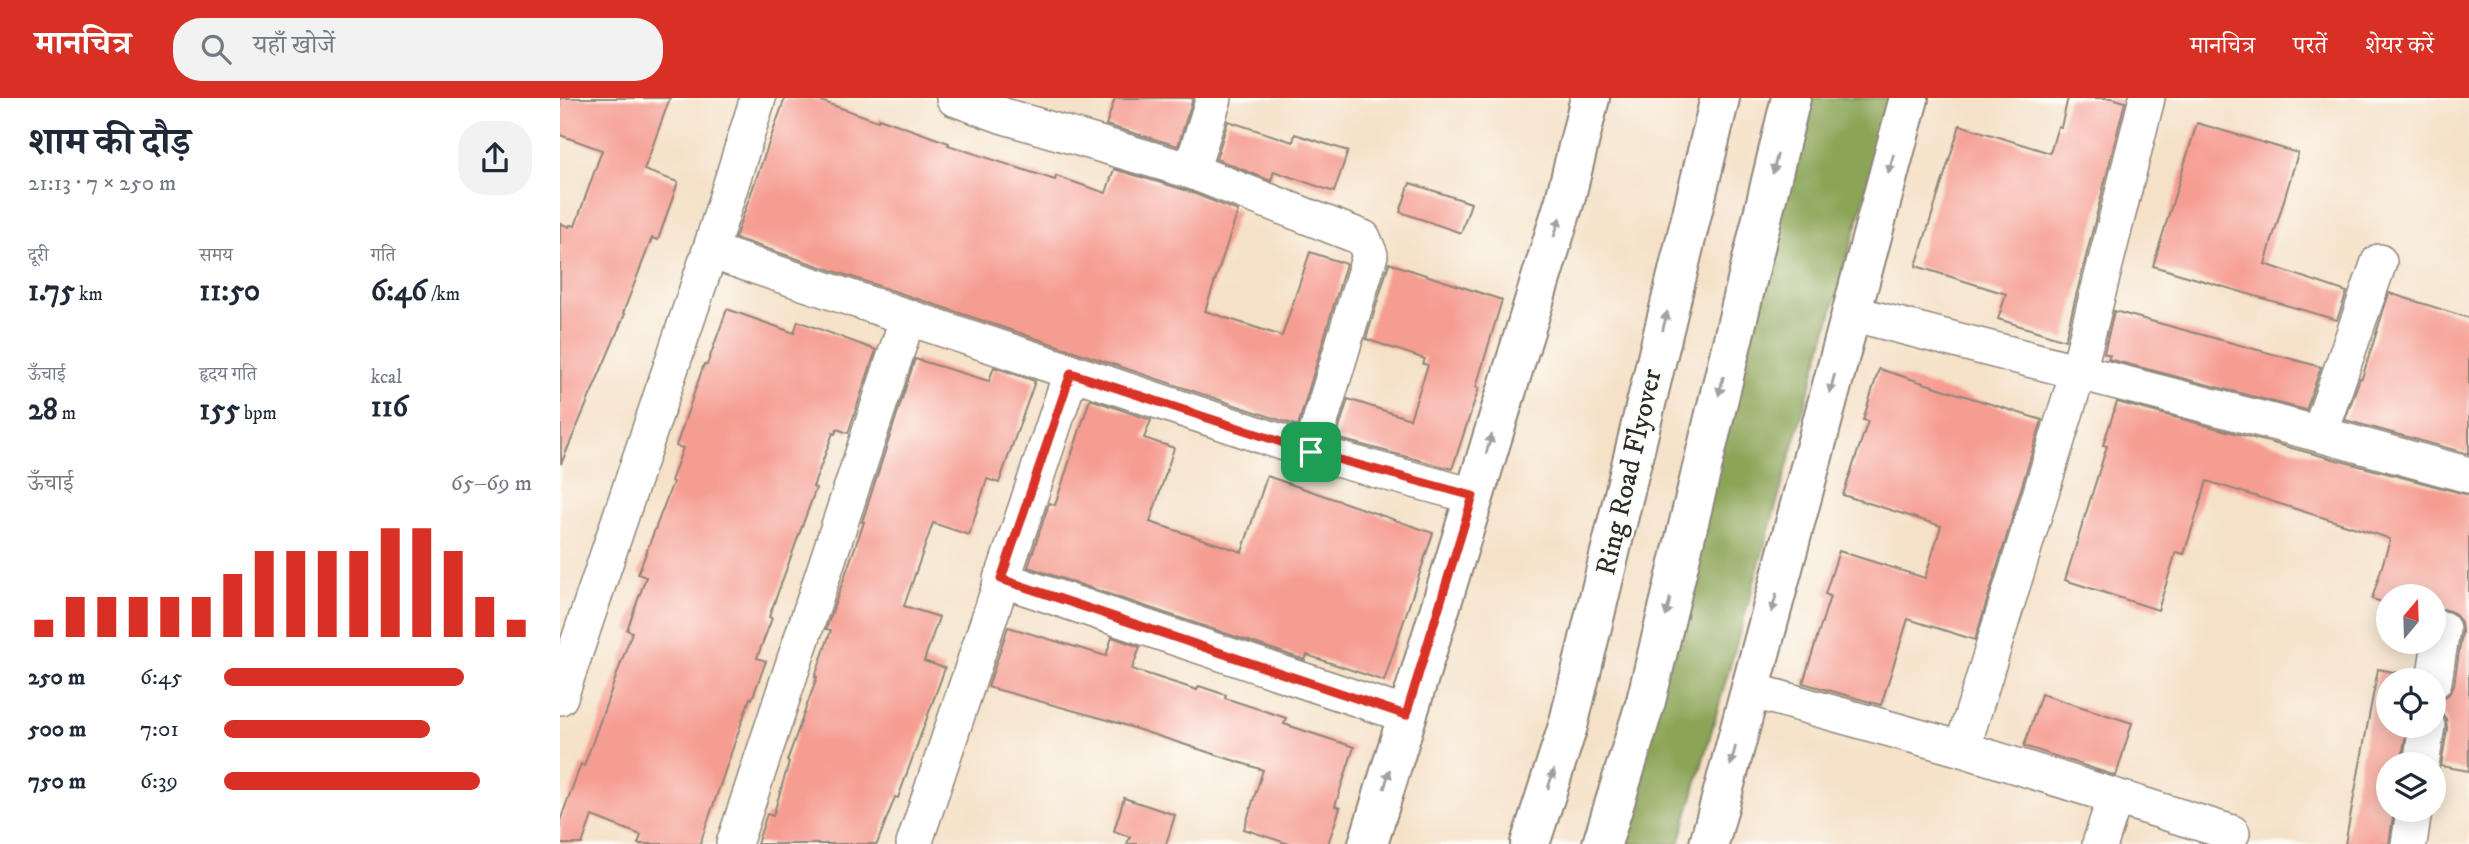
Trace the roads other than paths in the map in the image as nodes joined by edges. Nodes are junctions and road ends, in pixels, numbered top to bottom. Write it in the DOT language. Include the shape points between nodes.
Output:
graph roads {
  1 [pos="758,98"];
  2 [pos="954,98"];
  3 [pos="1214,98"];
  4 [pos="1590,98"];
  5 [pos="1720,98"];
  6 [pos="1791,98"];
  7 [pos="1909,98"];
  8 [pos="2147,98"];
  9 [pos="1007,107"];
  10 [pos="1191,171"];
  11 [pos="710,251"];
  12 [pos="2378,262"];
  13 [pos="1851,313"];
  14 [pos="908,317"];
  15 [pos="2078,372"];
  16 [pos="1071,373"];
  17 [pos="2319,434"];
  18 [pos="1311,452"];
  19 [pos="2469,475"];
  20 [pos="1473,496"];
  21 [pos="1001,579"];
  22 [pos="1750,690"];
  23 [pos="560,697"];
  24 [pos="1406,715"];
  25 [pos="1962,750"];
  26 [pos="2115,797"];
  27 [pos="2232,833"];
  28 [pos="734,844"];
  29 [pos="914,844"];
  30 [pos="1368,844"];
  31 [pos="1530,844"];
  32 [pos="1602,844"];
  33 [pos="1709,844"];
  34 [pos="2100,844"];
  1 -- 11 [label="street"];
  2 -- 9 [label="street"];
  3 -- 10 [label="street"];
  20 -- 4 [label="street, one-way" via="1565,200"];
  31 -- 5 [label="street, Ring Road Flyover, one-way" via="1569,726"];
  6 -- 32 [label="street, one-way" via="1646,701"];
  7 -- 13 [label="street, one-way"];
  8 -- 15 [label="street"];
  9 -- 10 [label="street"];
  10 -- 18 [label="street" via="1363,238 1370,255"];
  11 -- 14 [label="street"];
  11 -- 23 [label="street"];
  12 -- 17 [label="street"];
  13 -- 15 [label="street"];
  13 -- 22 [label="street, one-way"];
  14 -- 16 [label="street"];
  14 -- 28 [label="street"];
  15 -- 17 [label="street"];
  15 -- 25 [label="street"];
  16 -- 18 [label="street"];
  16 -- 21 [label="street"];
  17 -- 19 [label="street"];
  18 -- 20 [label="street"];
  20 -- 24 [label="street"];
  21 -- 24 [label="street"];
  21 -- 29 [label="street"];
  22 -- 25 [label="street"];
  22 -- 33 [label="street, one-way"];
  30 -- 24 [label="street, one-way"];
  25 -- 26 [label="street"];
  26 -- 27 [label="street"];
  26 -- 34 [label="street"];
}
